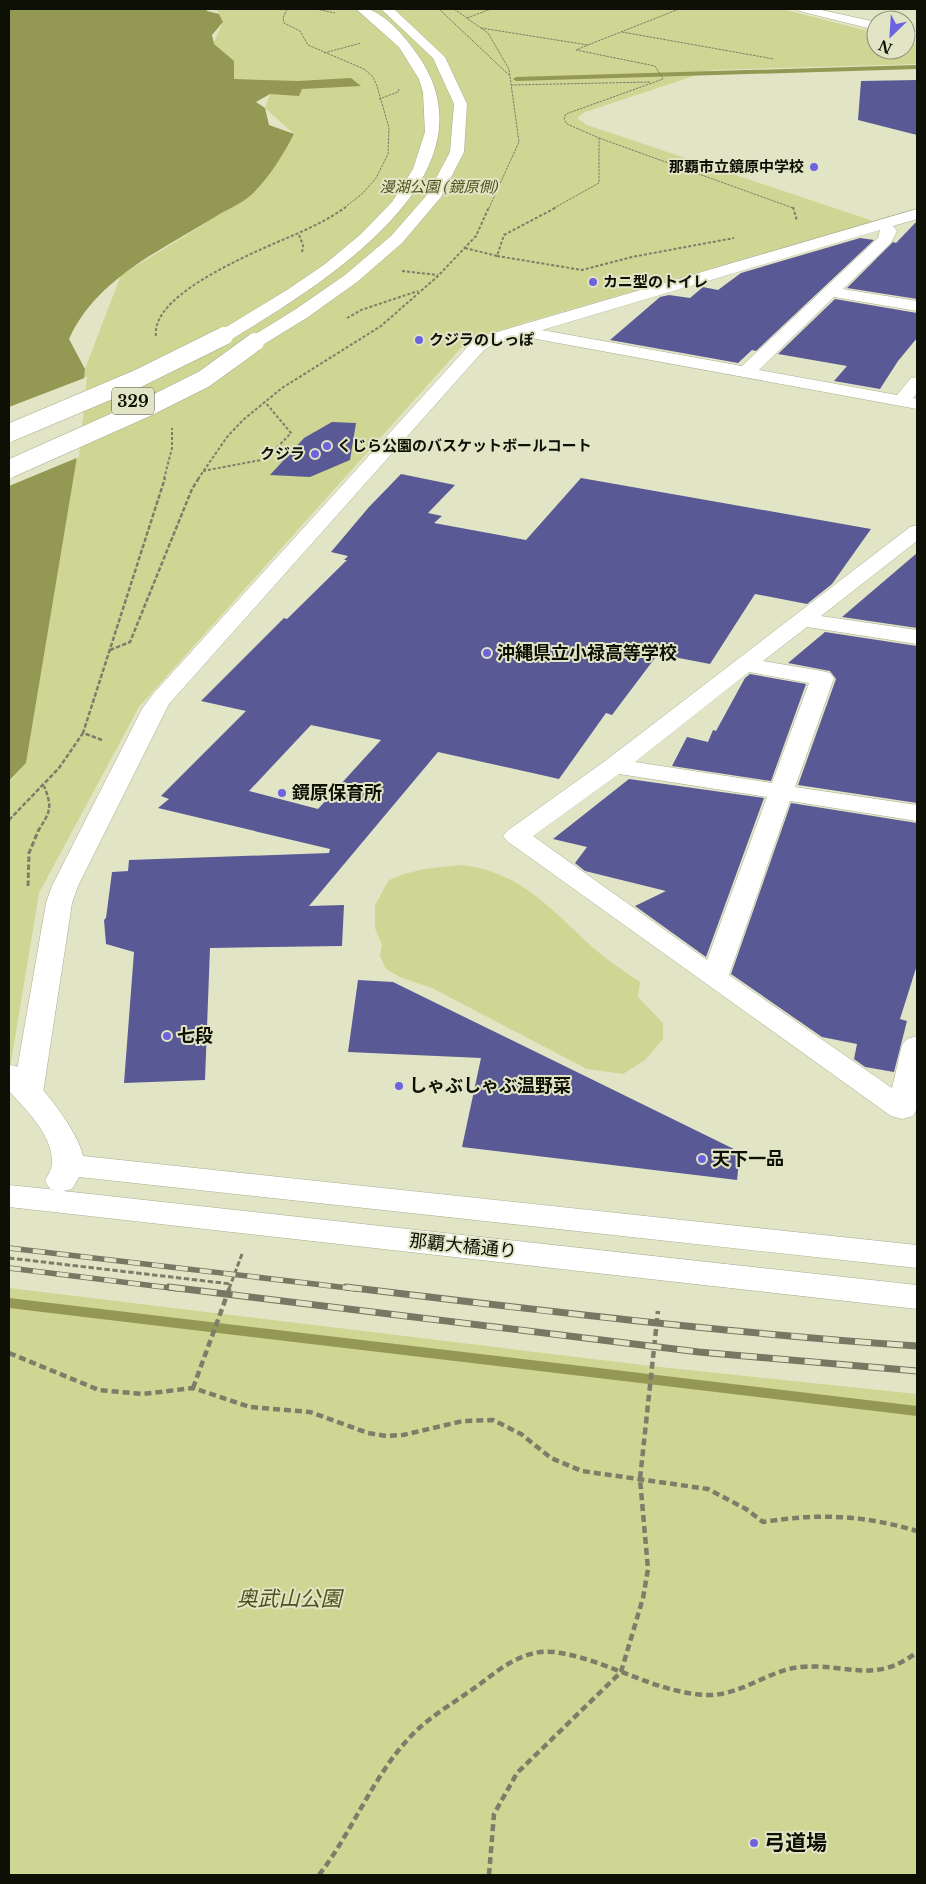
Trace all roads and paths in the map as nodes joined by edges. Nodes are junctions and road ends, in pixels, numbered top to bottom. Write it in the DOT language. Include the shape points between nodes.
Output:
graph roads {
  1 [pos="362,9"];
  2 [pos="387,9"];
  3 [pos="439,9"];
  4 [pos="454,9"];
  5 [pos="491,9"];
  6 [pos="679,9"];
  7 [pos="803,9"];
  8 [pos="467,18"];
  9 [pos="866,24"];
  10 [pos="480,28"];
  11 [pos="621,32"];
  12 [pos="367,42"];
  13 [pos="588,44"];
  14 [pos="324,53"];
  15 [pos="774,59"];
  16 [pos="510,76"];
  17 [pos="654,82"];
  18 [pos="511,85"];
  19 [pos="600,138"];
  20 [pos="917,214"];
  21 [pos="794,224"];
  22 [pos="880,224"];
  23 [pos="740,237"];
  24 [pos="464,248"];
  25 [pos="497,256"];
  26 [pos="394,270"];
  27 [pos="438,276"];
  28 [pos="832,292"];
  29 [pos="917,306"];
  30 [pos="520,331"];
  31 [pos="224,336"];
  32 [pos="255,342"];
  33 [pos="745,373"];
  34 [pos="917,382"];
  35 [pos="265,402"];
  36 [pos="909,402"];
  37 [pos="9,419"];
  38 [pos="9,433"];
  39 [pos="9,452"];
  40 [pos="9,469"];
  41 [pos="202,472"];
  42 [pos="917,531"];
  43 [pos="802,620"];
  44 [pos="917,636"];
  45 [pos="109,650"];
  46 [pos="746,665"];
  47 [pos="83,733"];
  48 [pos="614,766"];
  49 [pos="44,786"];
  50 [pos="783,791"];
  51 [pos="917,813"];
  52 [pos="9,820"];
  53 [pos="28,893"];
  54 [pos="714,978"];
  55 [pos="917,1045"];
  56 [pos="19,1084"];
  57 [pos="68,1164"];
  58 [pos="9,1196"];
  59 [pos="52,1200"];
  60 [pos="917,1257"];
  61 [pos="9,1258"];
  62 [pos="240,1261"];
  63 [pos="231,1284"];
  64 [pos="917,1297"];
  65 [pos="658,1311"];
  66 [pos="9,1353"];
  67 [pos="193,1388"];
  68 [pos="640,1479"];
  69 [pos="917,1531"];
  70 [pos="917,1652"];
  71 [pos="621,1672"];
  72 [pos="319,1875"];
  73 [pos="489,1875"];
  1 -- 31 [label="main road, 329" via="379,20 405,46 423,72 434,114 426,157 406,193 373,232 295,293"];
  2 -- 32 [label="main road, 329" via="430,44 449,72 463,113 455,158 434,195 385,250 324,299"];
  3 -- 16 [label="path"];
  4 -- 8 [label="path"];
  5 -- 8 [label="path"];
  6 -- 11 [label="path"];
  7 -- 9 [label="main road"];
  8 -- 10 [label="path"];
  10 -- 13 [label="path"];
  10 -- 16 [label="path" via="488,33"];
  11 -- 13 [label="path"];
  11 -- 15 [label="path"];
  12 -- 14 [label="path"];
  13 -- 17 [label="path" via="576,50 655,66 663,80"];
  16 -- 18 [label="path"];
  17 -- 18 [label="path"];
  17 -- 19 [label="path" via="566,114 567,124"];
  18 -- 24 [label="path" via="519,142 476,236"];
  19 -- 21 [label="path" via="793,207 798,220"];
  19 -- 25 [label="path" via="599,183 504,234"];
  20 -- 22 [label="main road"];
  22 -- 28 [label="main road" via="889,231 885,240"];
  22 -- 30 [label="main road"];
  23 -- 25 [label="path" via="632,257 582,270"];
  24 -- 25 [label="path"];
  24 -- 27 [label="path"];
  26 -- 27 [label="path"];
  27 -- 35 [label="path" via="381,326 304,373"];
  28 -- 29 [label="main road"];
  28 -- 33 [label="main road"];
  30 -- 33 [label="main road"];
  30 -- 56 [label="main road" via="478,346 154,709 64,886"];
  31 -- 37 [label="main road, bridge" via="148,362"];
  31 -- 38 [label="main road, 329, bridge" via="137,380"];
  32 -- 39 [label="main road, 329, bridge" via="191,375"];
  32 -- 40 [label="main road, bridge" via="204,379"];
  33 -- 36 [label="main road"];
  34 -- 36 [label="main road"];
  35 -- 41 [label="path" via="227,437"];
  35 -- 41 [label="path" via="291,433 266,458"];
  41 -- 45 [label="path" via="192,489 130,642"];
  42 -- 43 [label="main road"];
  43 -- 44 [label="main road"];
  43 -- 46 [label="main road"];
  46 -- 48 [label="main road"];
  46 -- 50 [label="main road" via="822,678"];
  47 -- 49 [label="path" via="68,758"];
  48 -- 50 [label="main road"];
  48 -- 54 [label="main road" via="516,836"];
  49 -- 52 [label="path"];
  49 -- 53 [label="path" via="51,806 30,849"];
  50 -- 51 [label="main road"];
  50 -- 54 [label="main road"];
  54 -- 55 [label="main road" via="902,1109"];
  56 -- 57 [label="main road" via="44,1112 65,1145"];
  57 -- 59 [label="main road"];
  57 -- 60 [label="main road"];
  58 -- 59 [label="main road, 那覇大橋通り"];
  59 -- 64 [label="main road, 那覇大橋通り"];
  61 -- 63 [label="path"];
  62 -- 63 [label="path"];
  63 -- 67 [label="path"];
  65 -- 68 [label="path"];
  66 -- 67 [label="path" via="99,1390 143,1394"];
  67 -- 68 [label="path" via="250,1407 310,1412 368,1433 386,1436 403,1436 463,1421 492,1420 521,1434 551,1458 582,1471"];
  68 -- 69 [label="path" via="708,1489 763,1522 791,1516 839,1515 880,1520"];
  68 -- 71 [label="path" via="648,1569 643,1598"];
  70 -- 71 [label="path" via="902,1664 870,1672 794,1668 736,1691 709,1695"];
  71 -- 72 [label="path" via="565,1654 539,1652 505,1666 434,1715 403,1745 371,1792 331,1862"];
  71 -- 73 [label="path" via="517,1773 494,1814"];
}
